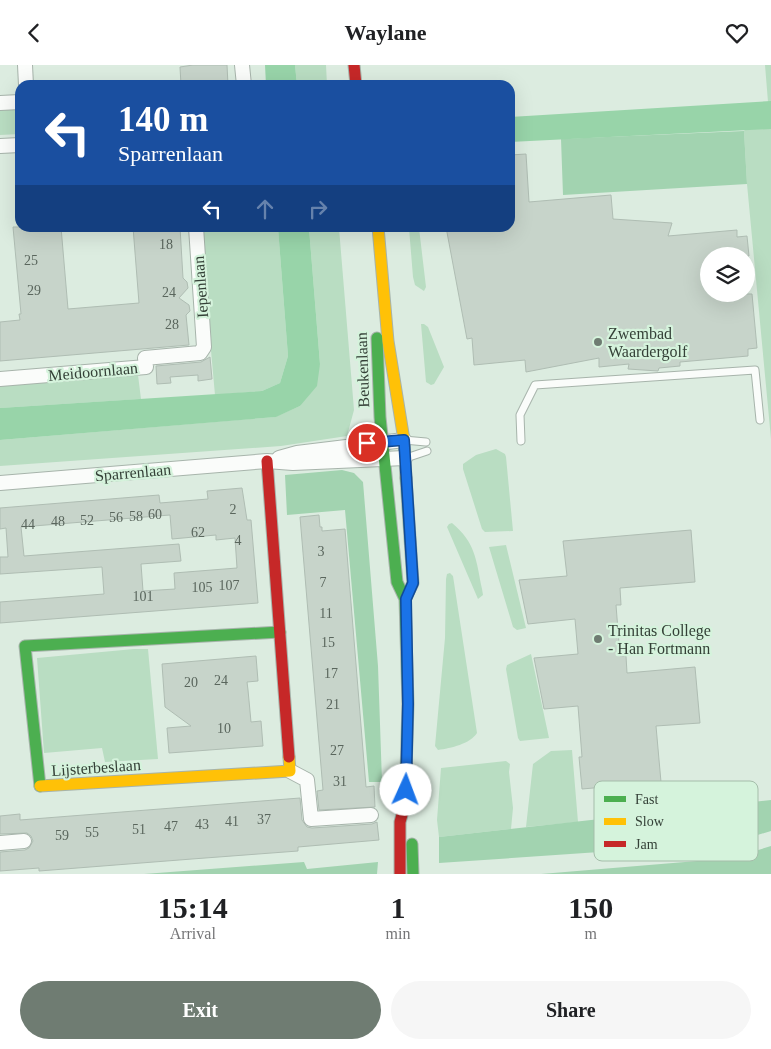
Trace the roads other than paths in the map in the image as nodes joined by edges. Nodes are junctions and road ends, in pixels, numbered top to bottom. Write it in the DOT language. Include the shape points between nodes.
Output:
graph roads {
  1 [pos="25,65"];
  2 [pos="242,65"];
  3 [pos="354,65"];
  4 [pos="364,65"];
  5 [pos="26,80"];
  6 [pos="244,80"];
  7 [pos="356,80"];
  8 [pos="366,80"];
  9 [pos="15,102"];
  10 [pos="0,103"];
  11 [pos="15,145"];
  12 [pos="0,146"];
  13 [pos="196,232"];
  14 [pos="368,232"];
  15 [pos="378,232"];
  16 [pos="204,347"];
  17 [pos="0,379"];
  18 [pos="760,420"];
  19 [pos="404,440"];
  20 [pos="383,441"];
  21 [pos="521,441"];
  22 [pos="426,442"];
  23 [pos="427,451"];
  24 [pos="405,458"];
  25 [pos="384,460"];
  26 [pos="267,461"];
  27 [pos="0,483"];
  28 [pos="406,599"];
  29 [pos="280,632"];
  30 [pos="290,771"];
  31 [pos="405,804"];
  32 [pos="371,815"];
  33 [pos="24,841"];
  34 [pos="0,843"];
  35 [pos="400,874"];
  36 [pos="413,874"];
  1 -- 5 [label="street"];
  2 -- 6 [label="street"];
  3 -- 7 [label="street"];
  4 -- 8 [label="street"];
  9 -- 10 [label="street"];
  11 -- 12 [label="street"];
  13 -- 16 [label="street, Iepenlaan"];
  14 -- 20 [label="street, Beukenlaan"];
  15 -- 19 [label="street, Beukenlaan" via="388,341"];
  16 -- 17 [label="street, Meidoornlaan" via="197,354 146,358 146,367"];
  18 -- 21 [label="lane" via="755,370 535,385 520,415"];
  19 -- 20 [label="street, Sparrenlaan"];
  19 -- 22 [label="lane"];
  19 -- 24 [label="street, Beukenlaan"];
  20 -- 25 [label="street, Beukenlaan"];
  20 -- 26 [label="street, Sparrenlaan" via="297,453"];
  23 -- 24 [label="lane"];
  24 -- 25 [label="street, Sparrenlaan"];
  24 -- 28 [label="street, Beukenlaan" via="413,583"];
  25 -- 26 [label="street, Sparrenlaan"];
  25 -- 28 [label="street, Beukenlaan" via="397,582"];
  26 -- 27 [label="street, Sparrenlaan"];
  26 -- 29 [label="street"];
  28 -- 31 [label="street, Beukenlaan" via="408,704"];
  29 -- 30 [label="street"];
  29 -- 30 [label="street, Lijsterbeslaan" via="25,646 40,787"];
  30 -- 32 [label="street" via="307,780 311,819"];
  31 -- 35 [label="street, Beukenlaan" via="400,822"];
  31 -- 36 [label="street, Beukenlaan" via="412,826"];
  33 -- 34 [label="street"];
}
